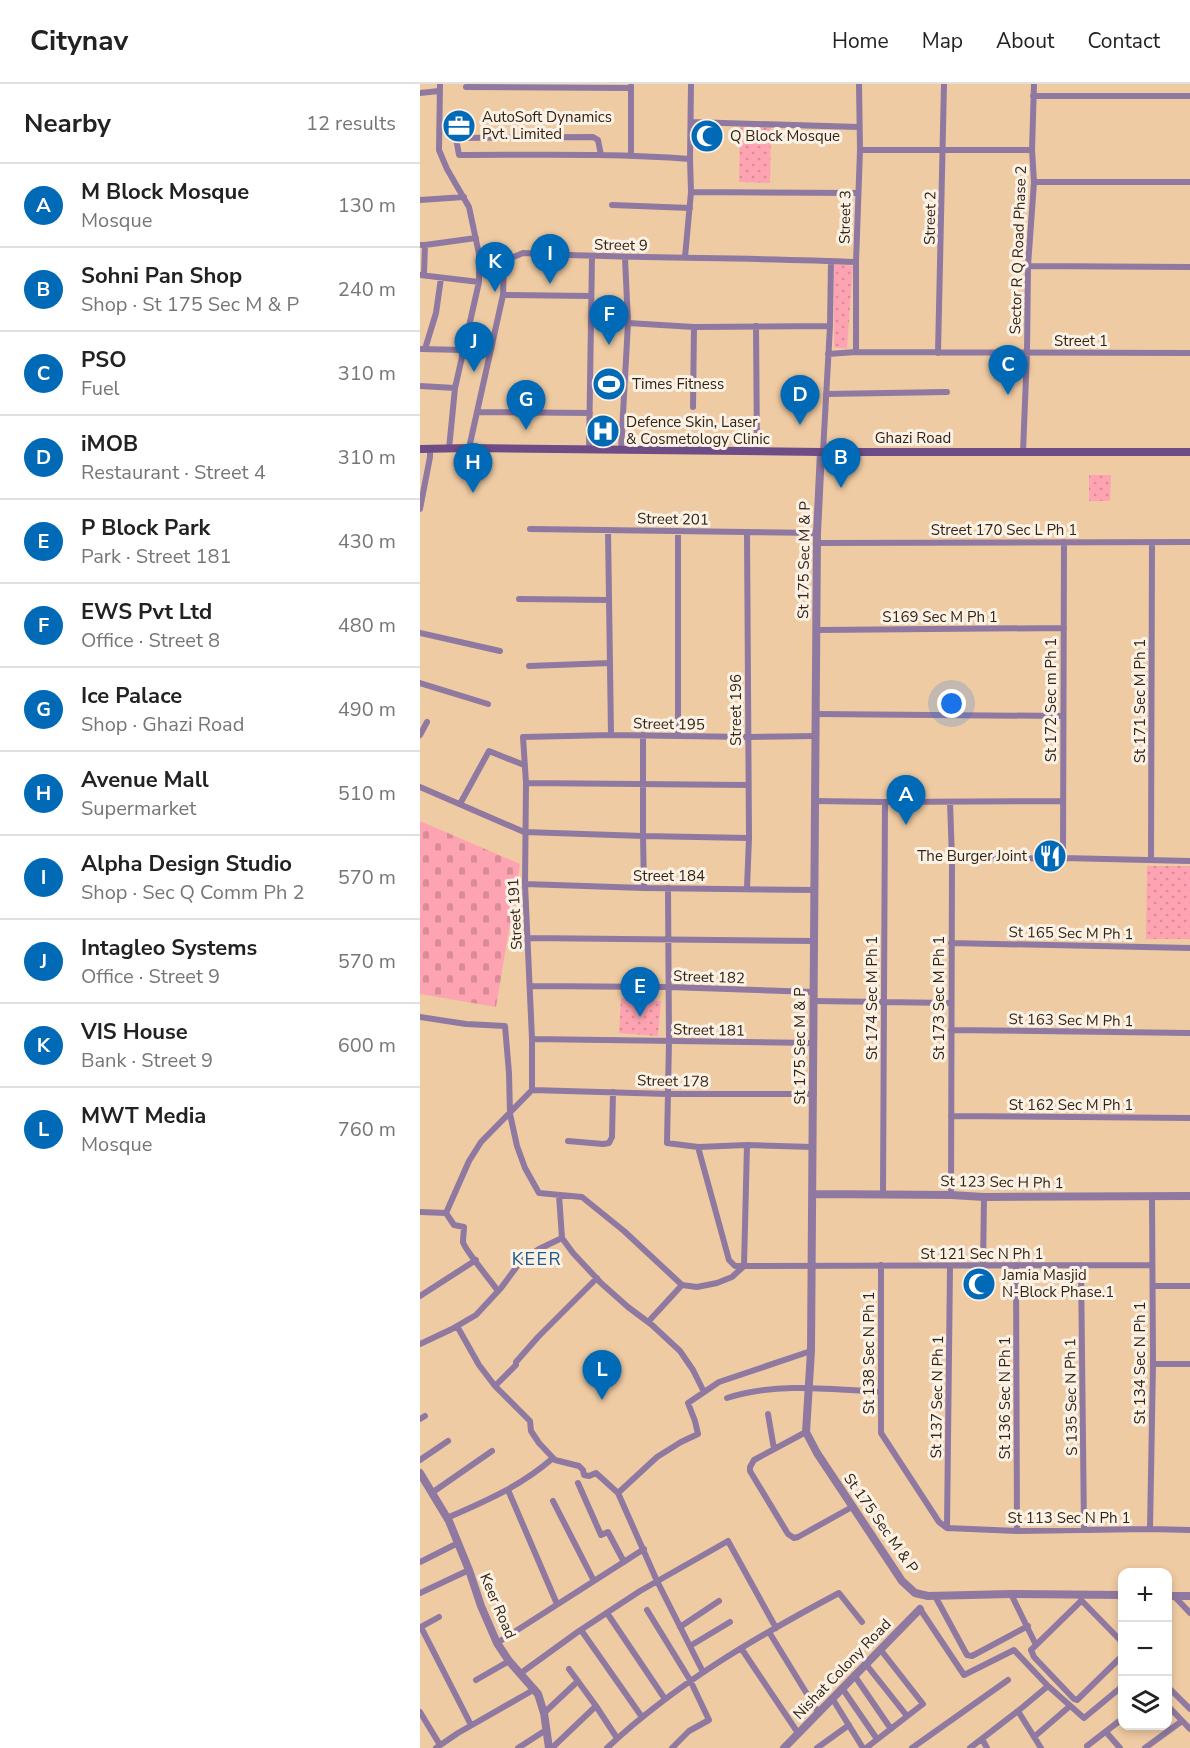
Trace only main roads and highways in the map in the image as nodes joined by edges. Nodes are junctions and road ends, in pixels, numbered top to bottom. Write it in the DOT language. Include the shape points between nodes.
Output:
graph roads {
  1 [pos="420,449"];
  2 [pos="1190,452"];
  1 -- 2 [label="main road, Ghazi Road"];
}
